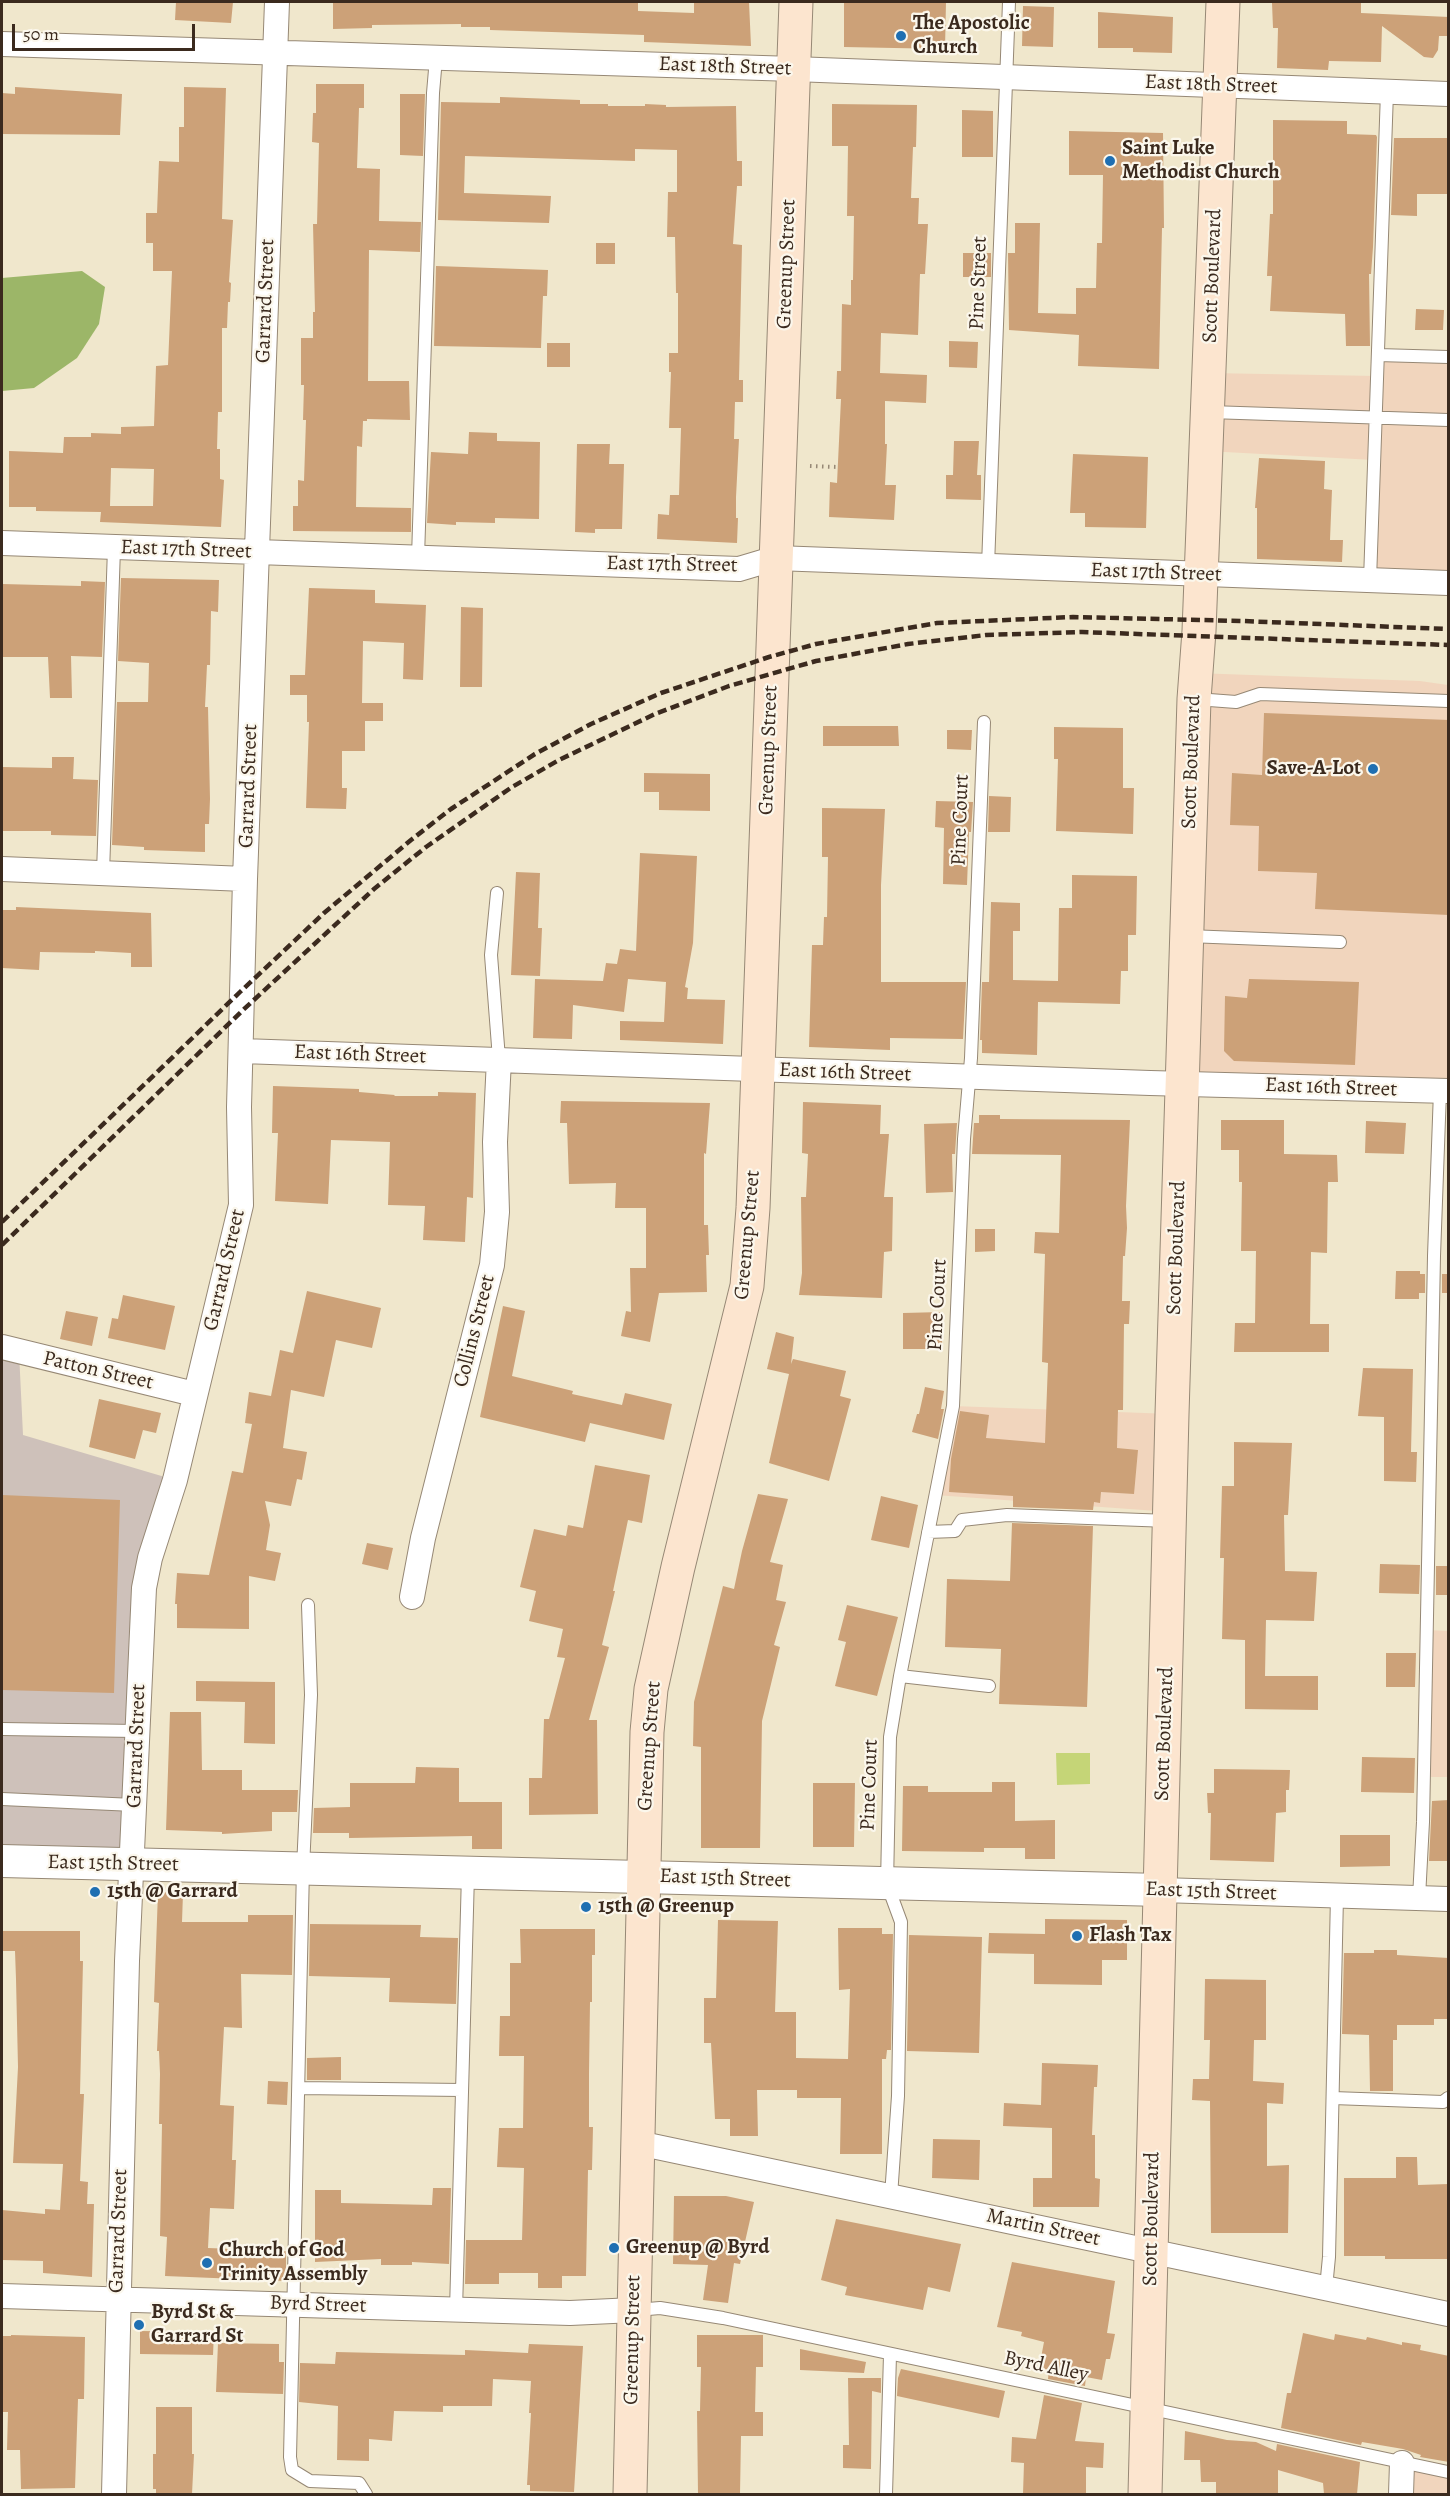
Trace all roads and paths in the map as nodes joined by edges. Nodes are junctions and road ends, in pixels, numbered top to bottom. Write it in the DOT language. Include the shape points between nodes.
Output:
graph roads {
  1 [pos="277,2"];
  2 [pos="796,2"];
  3 [pos="1009,2"];
  4 [pos="1223,2"];
  5 [pos="2,44"];
  6 [pos="275,53"];
  7 [pos="436,58"];
  8 [pos="794,69"];
  9 [pos="1006,78"];
  10 [pos="1220,85"];
  11 [pos="1388,92"];
  12 [pos="1449,94"];
  13 [pos="1378,355"];
  14 [pos="1449,357"];
  15 [pos="1208,412"];
  16 [pos="1376,418"];
  17 [pos="1449,420"];
  18 [pos="810,466"];
  19 [pos="838,467"];
  20 [pos="2,543"];
  21 [pos="114,548"];
  22 [pos="257,553"];
  23 [pos="418,557"];
  24 [pos="776,558"];
  25 [pos="988,566"];
  26 [pos="1202,574"];
  27 [pos="1370,580"];
  28 [pos="1449,583"];
  29 [pos="1194,699"];
  30 [pos="1449,701"];
  31 [pos="984,722"];
  32 [pos="2,869"];
  33 [pos="103,873"];
  34 [pos="245,879"];
  35 [pos="497,893"];
  36 [pos="1187,936"];
  37 [pos="1340,942"];
  38 [pos="242,1051"];
  39 [pos="500,1059"];
  40 [pos="758,1070"];
  41 [pos="969,1077"];
  42 [pos="1182,1083"];
  43 [pos="1444,1091"];
  44 [pos="2,1347"];
  45 [pos="194,1394"];
  46 [pos="1170,1521"];
  47 [pos="928,1532"];
  48 [pos="412,1597"];
  49 [pos="308,1605"];
  50 [pos="900,1676"];
  51 [pos="989,1686"];
  52 [pos="2,1729"];
  53 [pos="136,1731"];
  54 [pos="2,1799"];
  55 [pos="134,1805"];
  56 [pos="2,1861"];
  57 [pos="132,1865"];
  58 [pos="303,1868"];
  59 [pos="468,1873"];
  60 [pos="643,1876"];
  61 [pos="887,1884"];
  62 [pos="1161,1890"];
  63 [pos="1337,1896"];
  64 [pos="1419,1898"];
  65 [pos="1449,1899"];
  66 [pos="299,2088"];
  67 [pos="462,2090"];
  68 [pos="1333,2098"];
  69 [pos="1449,2098"];
  70 [pos="638,2143"];
  71 [pos="891,2196"];
  72 [pos="1152,2252"];
  73 [pos="1326,2288"];
  74 [pos="2,2296"];
  75 [pos="118,2298"];
  76 [pos="294,2304"];
  77 [pos="456,2310"];
  78 [pos="634,2310"];
  79 [pos="1449,2314"];
  80 [pos="891,2355"];
  81 [pos="1147,2408"];
  82 [pos="1402,2463"];
  83 [pos="1449,2472"];
  84 [pos="114,2494"];
  85 [pos="366,2494"];
  86 [pos="630,2494"];
  87 [pos="886,2494"];
  88 [pos="1145,2494"];
  89 [pos="1401,2494"];
  1 -- 6 [label="street, Garrard Street"];
  2 -- 8 [label="main road, Greenup Street"];
  3 -- 9 [label="lane, Pine Street"];
  4 -- 10 [label="main road, Scott Boulevard"];
  5 -- 6 [label="street, East 18th Street"];
  6 -- 7 [label="street, East 18th Street"];
  6 -- 22 [label="street, Garrard Street"];
  7 -- 8 [label="street, East 18th Street"];
  7 -- 23 [label="lane"];
  8 -- 9 [label="street, East 18th Street"];
  8 -- 24 [label="main road, Greenup Street"];
  9 -- 10 [label="street, East 18th Street"];
  9 -- 25 [label="lane, Pine Street"];
  10 -- 11 [label="street, East 18th Street"];
  10 -- 15 [label="main road, Scott Boulevard"];
  11 -- 12 [label="street, East 18th Street"];
  11 -- 13 [label="lane"];
  13 -- 14 [label="lane"];
  13 -- 16 [label="lane"];
  15 -- 16 [label="lane"];
  15 -- 26 [label="main road, Scott Boulevard"];
  16 -- 17 [label="lane"];
  16 -- 27 [label="lane"];
  18 -- 19 [label="path"];
  20 -- 21 [label="street, East 17th Street"];
  21 -- 22 [label="street, East 17th Street"];
  21 -- 33 [label="lane"];
  22 -- 23 [label="street, East 17th Street"];
  22 -- 34 [label="street, Garrard Street"];
  23 -- 24 [label="street, East 17th Street" via="740,569"];
  24 -- 25 [label="street, East 17th Street"];
  24 -- 40 [label="main road, Greenup Street"];
  25 -- 26 [label="street, East 17th Street"];
  26 -- 27 [label="street, East 17th Street"];
  26 -- 29 [label="main road, Scott Boulevard"];
  27 -- 28 [label="street, East 17th Street"];
  29 -- 30 [label="lane" via="1236,702 1260,694"];
  29 -- 36 [label="main road, Scott Boulevard"];
  31 -- 41 [label="lane, Pine Court"];
  32 -- 33 [label="street"];
  33 -- 34 [label="street"];
  34 -- 38 [label="street, Garrard Street"];
  35 -- 39 [label="lane" via="491,956"];
  36 -- 37 [label="lane"];
  36 -- 42 [label="main road, Scott Boulevard"];
  38 -- 39 [label="street, East 16th Street"];
  38 -- 45 [label="street, Garrard Street" via="241,1205"];
  39 -- 40 [label="street, East 16th Street"];
  39 -- 48 [label="street, Collins Street" via="492,1265 423,1538"];
  40 -- 41 [label="street, East 16th Street"];
  40 -- 60 [label="main road, Greenup Street" via="747,1286 651,1689"];
  41 -- 42 [label="street, East 16th Street"];
  41 -- 47 [label="lane, Pine Court" via="953,1406"];
  42 -- 43 [label="street, East 16th Street"];
  42 -- 46 [label="main road, Scott Boulevard"];
  43 -- 64 [label="lane"];
  44 -- 45 [label="street, Patton Street"];
  45 -- 53 [label="street, Garrard Street" via="175,1480 144,1588"];
  46 -- 47 [label="lane" via="1006,1515 962,1520 955,1531"];
  46 -- 62 [label="main road, Scott Boulevard"];
  47 -- 50 [label="lane, Pine Court"];
  49 -- 58 [label="lane" via="311,1695"];
  50 -- 51 [label="lane"];
  50 -- 61 [label="lane, Pine Court" via="890,1737"];
  52 -- 53 [label="lane"];
  53 -- 55 [label="street, Garrard Street"];
  54 -- 55 [label="lane"];
  55 -- 57 [label="street, Garrard Street"];
  56 -- 57 [label="street, East 15th Street"];
  57 -- 58 [label="street, East 15th Street"];
  57 -- 75 [label="street, Garrard Street"];
  58 -- 59 [label="street, East 15th Street"];
  58 -- 66 [label="lane"];
  59 -- 60 [label="street, East 15th Street"];
  59 -- 67 [label="lane"];
  60 -- 61 [label="street, East 15th Street"];
  60 -- 70 [label="main road, Greenup Street"];
  61 -- 62 [label="street, East 15th Street"];
  61 -- 71 [label="lane" via="901,1922 898,2096"];
  62 -- 63 [label="street, East 15th Street"];
  62 -- 72 [label="main road, Scott Boulevard"];
  63 -- 64 [label="street, East 15th Street"];
  63 -- 68 [label="lane"];
  64 -- 65 [label="street, East 15th Street"];
  66 -- 67 [label="lane"];
  66 -- 76 [label="lane"];
  67 -- 77 [label="lane"];
  68 -- 69 [label="lane" via="1443,2102"];
  68 -- 73 [label="lane"];
  70 -- 71 [label="street, Martin Street"];
  70 -- 78 [label="main road, Greenup Street"];
  71 -- 72 [label="street, Martin Street"];
  72 -- 73 [label="street, Martin Street"];
  72 -- 81 [label="main road, Scott Boulevard"];
  73 -- 79 [label="street, Martin Street"];
  74 -- 75 [label="street, Byrd Street"];
  75 -- 76 [label="street, Byrd Street"];
  75 -- 84 [label="street, Garrard Street"];
  76 -- 77 [label="street, Byrd Street"];
  76 -- 85 [label="lane" via="292,2469 310,2481 359,2483"];
  77 -- 78 [label="street, Byrd Street"];
  78 -- 80 [label="lane, Byrd Alley" via="660,2308 723,2318"];
  78 -- 86 [label="main road, Greenup Street"];
  80 -- 81 [label="lane, Byrd Alley"];
  80 -- 87 [label="lane"];
  81 -- 82 [label="lane, Byrd Alley"];
  81 -- 88 [label="main road, Scott Boulevard"];
  82 -- 83 [label="lane, Byrd Alley"];
  82 -- 89 [label="street"];
}
